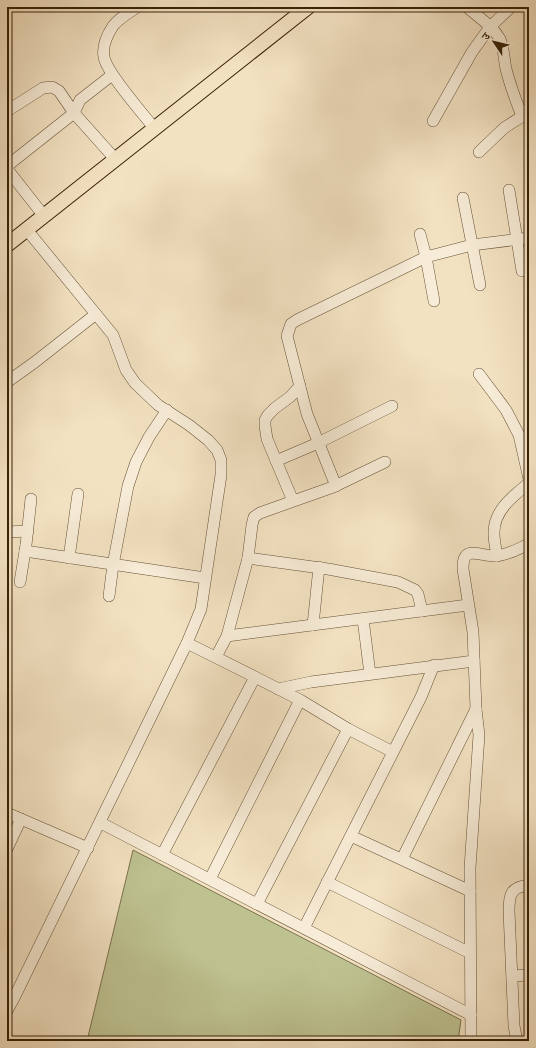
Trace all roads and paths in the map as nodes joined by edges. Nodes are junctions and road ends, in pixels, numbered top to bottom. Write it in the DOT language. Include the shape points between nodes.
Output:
graph roads {
  1 [pos="308,7"];
  2 [pos="467,7"];
  3 [pos="511,7"];
  4 [pos="135,8"];
  5 [pos="490,27"];
  6 [pos="112,75"];
  7 [pos="7,112"];
  8 [pos="74,113"];
  9 [pos="526,114"];
  10 [pos="433,121"];
  11 [pos="155,129"];
  12 [pos="480,152"];
  13 [pos="116,160"];
  14 [pos="7,166"];
  15 [pos="7,169"];
  16 [pos="509,190"];
  17 [pos="463,198"];
  18 [pos="44,216"];
  19 [pos="26,230"];
  20 [pos="420,234"];
  21 [pos="529,238"];
  22 [pos="517,240"];
  23 [pos="7,245"];
  24 [pos="472,245"];
  25 [pos="426,257"];
  26 [pos="522,270"];
  27 [pos="480,285"];
  28 [pos="434,301"];
  29 [pos="96,314"];
  30 [pos="478,374"];
  31 [pos="7,382"];
  32 [pos="300,386"];
  33 [pos="392,406"];
  34 [pos="167,410"];
  35 [pos="318,443"];
  36 [pos="276,461"];
  37 [pos="385,462"];
  38 [pos="529,479"];
  39 [pos="529,483"];
  40 [pos="336,486"];
  41 [pos="78,494"];
  42 [pos="31,499"];
  43 [pos="293,501"];
  44 [pos="28,531"];
  45 [pos="7,532"];
  46 [pos="529,544"];
  47 [pos="25,551"];
  48 [pos="497,556"];
  49 [pos="69,558"];
  50 [pos="248,558"];
  51 [pos="113,565"];
  52 [pos="320,568"];
  53 [pos="205,578"];
  54 [pos="20,582"];
  55 [pos="109,596"];
  56 [pos="468,604"];
  57 [pos="422,611"];
  58 [pos="363,619"];
  59 [pos="313,625"];
  60 [pos="227,636"];
  61 [pos="187,643"];
  62 [pos="216,657"];
  63 [pos="474,660"];
  64 [pos="434,665"];
  65 [pos="370,674"];
  66 [pos="255,677"];
  67 [pos="278,689"];
  68 [pos="300,700"];
  69 [pos="476,709"];
  70 [pos="348,729"];
  71 [pos="394,752"];
  72 [pos="7,813"];
  73 [pos="22,819"];
  74 [pos="101,823"];
  75 [pos="351,836"];
  76 [pos="88,848"];
  77 [pos="7,849"];
  78 [pos="162,855"];
  79 [pos="402,859"];
  80 [pos="210,879"];
  81 [pos="327,882"];
  82 [pos="529,885"];
  83 [pos="470,891"];
  84 [pos="257,904"];
  85 [pos="304,928"];
  86 [pos="470,953"];
  87 [pos="529,975"];
  88 [pos="512,976"];
  89 [pos="11,996"];
  90 [pos="7,1011"];
  91 [pos="471,1015"];
  92 [pos="471,1041"];
  93 [pos="517,1041"];
  1 -- 11 [label="main road"];
  2 -- 5 [label="street"];
  3 -- 5 [label="street"];
  4 -- 6 [label="street" via="113,25 103,47 104,58"];
  5 -- 9 [label="street" via="503,48 512,89"];
  5 -- 10 [label="street" via="466,62"];
  6 -- 8 [label="street" via="80,100"];
  6 -- 11 [label="street"];
  7 -- 8 [label="street" via="43,88 52,87 59,90"];
  8 -- 13 [label="street"];
  8 -- 14 [label="street"];
  9 -- 12 [label="street" via="504,128"];
  11 -- 13 [label="main road"];
  13 -- 18 [label="main road"];
  15 -- 18 [label="street"];
  16 -- 22 [label="street"];
  17 -- 24 [label="street"];
  18 -- 19 [label="main road"];
  19 -- 23 [label="main road"];
  19 -- 29 [label="street"];
  20 -- 25 [label="street"];
  21 -- 22 [label="street"];
  22 -- 24 [label="street"];
  22 -- 26 [label="street"];
  24 -- 25 [label="street"];
  24 -- 27 [label="street"];
  25 -- 28 [label="street"];
  25 -- 32 [label="street" via="371,282 291,324 287,336"];
  29 -- 31 [label="street"];
  29 -- 34 [label="street" via="116,341 126,370 135,383"];
  30 -- 38 [label="street" via="506,410 519,435"];
  32 -- 35 [label="street"];
  32 -- 36 [label="street" via="265,420 267,439"];
  33 -- 35 [label="street"];
  34 -- 51 [label="street" via="136,462 128,486"];
  34 -- 53 [label="street" via="208,440 217,450 221,460 221,475"];
  35 -- 36 [label="street"];
  35 -- 40 [label="street"];
  36 -- 43 [label="street"];
  37 -- 40 [label="street"];
  39 -- 48 [label="street" via="501,510 495,521"];
  40 -- 43 [label="street"];
  41 -- 49 [label="street"];
  42 -- 44 [label="street"];
  43 -- 50 [label="street" via="254,517"];
  44 -- 45 [label="street"];
  44 -- 47 [label="street"];
  46 -- 48 [label="street" via="507,555"];
  47 -- 49 [label="street"];
  47 -- 54 [label="street"];
  48 -- 56 [label="street" via="473,553 464,558"];
  49 -- 51 [label="street"];
  50 -- 52 [label="street"];
  50 -- 60 [label="street"];
  51 -- 53 [label="street"];
  51 -- 55 [label="street"];
  52 -- 57 [label="street" via="405,585 418,594"];
  52 -- 59 [label="street"];
  53 -- 61 [label="street" via="201,609"];
  56 -- 57 [label="street"];
  56 -- 63 [label="street"];
  57 -- 58 [label="street"];
  58 -- 59 [label="street"];
  58 -- 65 [label="street"];
  59 -- 60 [label="street"];
  60 -- 62 [label="street"];
  61 -- 62 [label="street"];
  61 -- 74 [label="street"];
  62 -- 66 [label="street"];
  63 -- 64 [label="street"];
  63 -- 69 [label="street"];
  64 -- 65 [label="street"];
  64 -- 71 [label="street"];
  65 -- 67 [label="street"];
  66 -- 67 [label="street"];
  66 -- 78 [label="street"];
  67 -- 68 [label="street"];
  68 -- 70 [label="street"];
  68 -- 80 [label="street"];
  69 -- 79 [label="street"];
  69 -- 83 [label="street" via="479,735"];
  70 -- 71 [label="street"];
  70 -- 84 [label="street"];
  71 -- 75 [label="street"];
  72 -- 73 [label="street"];
  73 -- 76 [label="street"];
  73 -- 77 [label="street"];
  74 -- 76 [label="street"];
  74 -- 78 [label="street"];
  75 -- 79 [label="street"];
  75 -- 81 [label="street"];
  76 -- 89 [label="street"];
  78 -- 80 [label="street"];
  79 -- 83 [label="street"];
  80 -- 84 [label="street"];
  81 -- 85 [label="street"];
  81 -- 86 [label="street"];
  82 -- 88 [label="street" via="513,890 509,897"];
  83 -- 86 [label="street"];
  84 -- 85 [label="street"];
  85 -- 91 [label="street"];
  86 -- 91 [label="street"];
  87 -- 88 [label="street"];
  88 -- 93 [label="street"];
  89 -- 90 [label="street"];
  91 -- 92 [label="street"];
}
